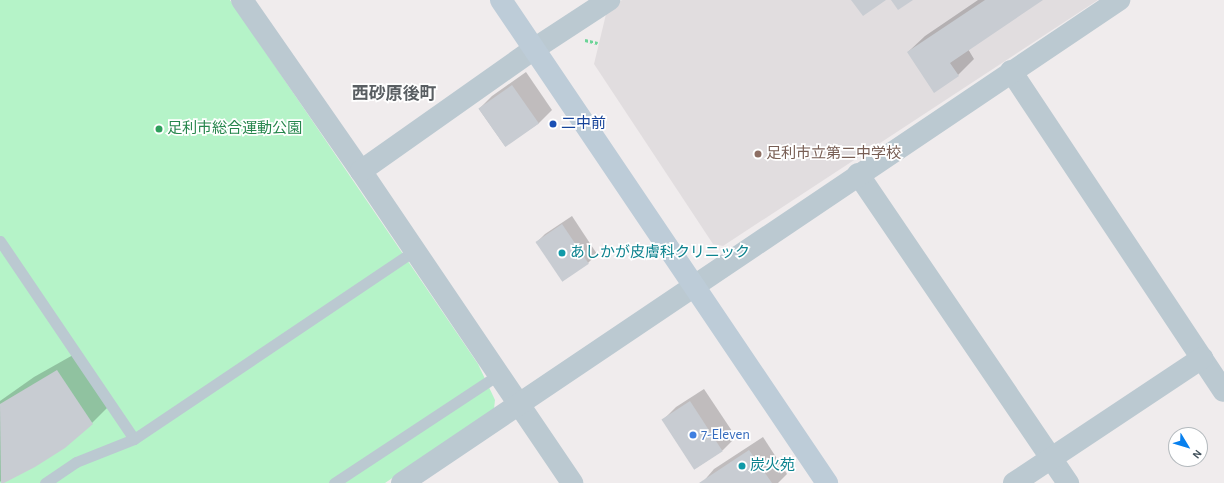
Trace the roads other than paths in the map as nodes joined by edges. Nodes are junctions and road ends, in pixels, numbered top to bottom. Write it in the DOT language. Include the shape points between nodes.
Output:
graph roads {
  1 [pos="242,0"];
  2 [pos="501,0"];
  3 [pos="609,0"];
  4 [pos="1119,0"];
  5 [pos="534,50"];
  6 [pos="1011,71"];
  7 [pos="361,171"];
  8 [pos="858,174"];
  9 [pos="0,241"];
  10 [pos="414,251"];
  11 [pos="694,286"];
  12 [pos="1202,358"];
  13 [pos="498,375"];
  14 [pos="1224,391"];
  15 [pos="518,404"];
  16 [pos="134,438"];
  17 [pos="1051,458"];
  18 [pos="45,483"];
  19 [pos="334,483"];
  20 [pos="402,483"];
  21 [pos="572,483"];
  22 [pos="827,483"];
  23 [pos="1014,483"];
  24 [pos="1068,483"];
  1 -- 7 [label="street"];
  2 -- 5 [label="street"];
  3 -- 5 [label="street"];
  4 -- 6 [label="street"];
  5 -- 7 [label="street"];
  5 -- 11 [label="street"];
  6 -- 8 [label="street"];
  6 -- 12 [label="street"];
  7 -- 10 [label="street"];
  8 -- 11 [label="street"];
  8 -- 17 [label="street"];
  9 -- 16 [label="lane"];
  10 -- 13 [label="street"];
  10 -- 16 [label="lane"];
  11 -- 15 [label="street"];
  11 -- 22 [label="street"];
  12 -- 14 [label="street"];
  12 -- 17 [label="street"];
  13 -- 15 [label="street"];
  13 -- 19 [label="lane"];
  15 -- 20 [label="street"];
  15 -- 21 [label="street"];
  16 -- 18 [label="lane" via="76,462"];
  17 -- 23 [label="street"];
  17 -- 24 [label="street"];
}
